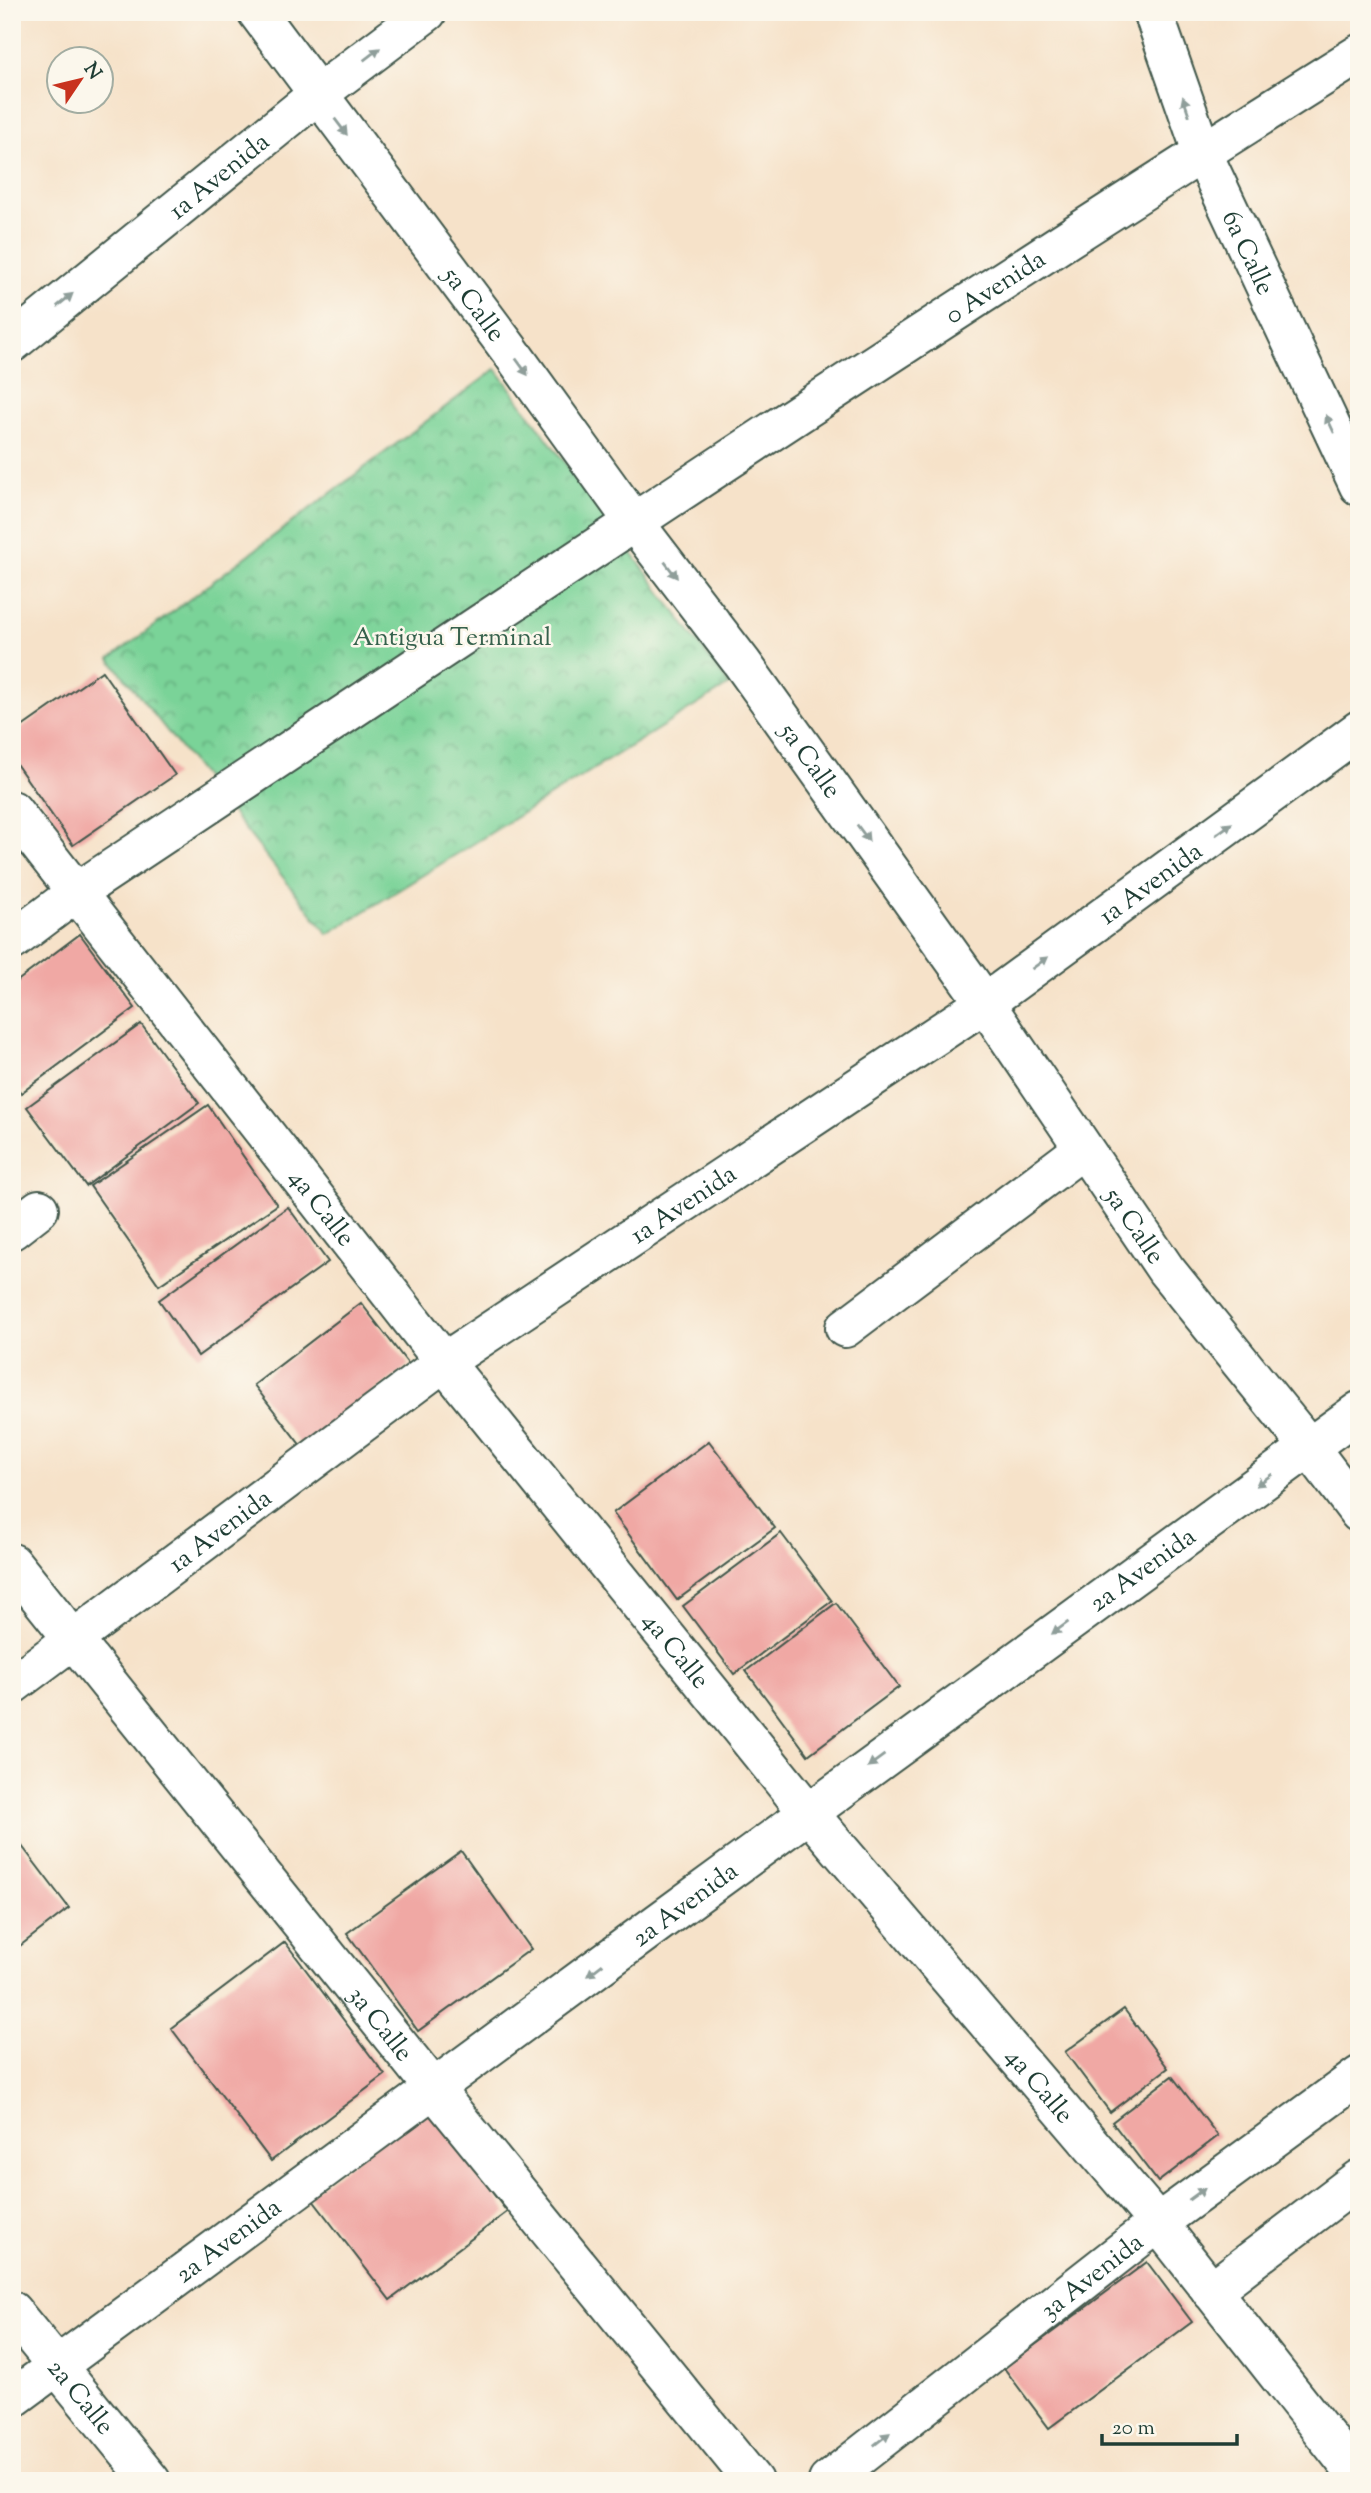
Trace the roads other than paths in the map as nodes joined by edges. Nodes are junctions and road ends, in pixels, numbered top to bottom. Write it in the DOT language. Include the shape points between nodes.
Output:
graph roads {
  1 [pos="257,12"];
  2 [pos="427,12"];
  3 [pos="1153,12"];
  4 [pos="1359,54"];
  5 [pos="317,95"];
  6 [pos="1202,152"];
  7 [pos="12,343"];
  8 [pos="1359,486"];
  9 [pos="634,522"];
  10 [pos="1359,730"];
  11 [pos="12,810"];
  12 [pos="77,892"];
  13 [pos="12,941"];
  14 [pos="985,1003"];
  15 [pos="1083,1149"];
  16 [pos="845,1328"];
  17 [pos="444,1362"];
  18 [pos="1359,1411"];
  19 [pos="1309,1447"];
  20 [pos="1359,1513"];
  21 [pos="12,1563"];
  22 [pos="74,1637"];
  23 [pos="12,1685"];
  24 [pos="807,1811"];
  25 [pos="1359,2076"];
  26 [pos="435,2089"];
  27 [pos="1359,2179"];
  28 [pos="1158,2223"];
  29 [pos="1211,2291"];
  30 [pos="12,2311"];
  31 [pos="57,2366"];
  32 [pos="12,2399"];
  33 [pos="1359,2478"];
  34 [pos="151,2481"];
  35 [pos="753,2481"];
  36 [pos="828,2481"];
  1 -- 5 [label="street, 5a Calle"];
  5 -- 2 [label="street, 1a Avenida, one-way"];
  6 -- 3 [label="street, 6a Calle, one-way"];
  4 -- 6 [label="street, 0 Avenida"];
  7 -- 5 [label="street, 1a Avenida, one-way"];
  5 -- 9 [label="street, 5a Calle, one-way"];
  8 -- 6 [label="street, 6a Calle, one-way"];
  6 -- 9 [label="street, 0 Avenida"];
  9 -- 12 [label="street, 0 Avenida"];
  9 -- 14 [label="street, 5a Calle, one-way" via="742,663"];
  14 -- 10 [label="street, 1a Avenida, one-way"];
  11 -- 12 [label="street, 4a Calle"];
  12 -- 13 [label="street"];
  12 -- 17 [label="street, 4a Calle"];
  14 -- 15 [label="street, 5a Calle"];
  14 -- 17 [label="street, 1a Avenida"];
  15 -- 16 [label="street"];
  15 -- 19 [label="street, 5a Calle" via="1166,1270"];
  17 -- 22 [label="street, 1a Avenida"];
  17 -- 24 [label="street, 4a Calle"];
  18 -- 19 [label="street, 2a Avenida"];
  19 -- 20 [label="street, 5a Calle"];
  19 -- 24 [label="street, 2a Avenida, one-way"];
  21 -- 22 [label="street, 3a Calle"];
  22 -- 23 [label="street, 1a Avenida"];
  22 -- 26 [label="street, 3a Calle"];
  24 -- 26 [label="street, 2a Avenida, one-way"];
  24 -- 28 [label="street, 4a Calle"];
  28 -- 25 [label="street, 3a Avenida, one-way"];
  26 -- 31 [label="street, 2a Avenida"];
  26 -- 35 [label="street, 3a Calle"];
  27 -- 29 [label="street"];
  28 -- 29 [label="street, 4a Calle"];
  36 -- 28 [label="street, 3a Avenida, one-way"];
  29 -- 33 [label="street, 4a Calle"];
  30 -- 31 [label="street, 2a Calle"];
  31 -- 32 [label="street, 2a Avenida"];
  31 -- 34 [label="street, 2a Calle"];
}
